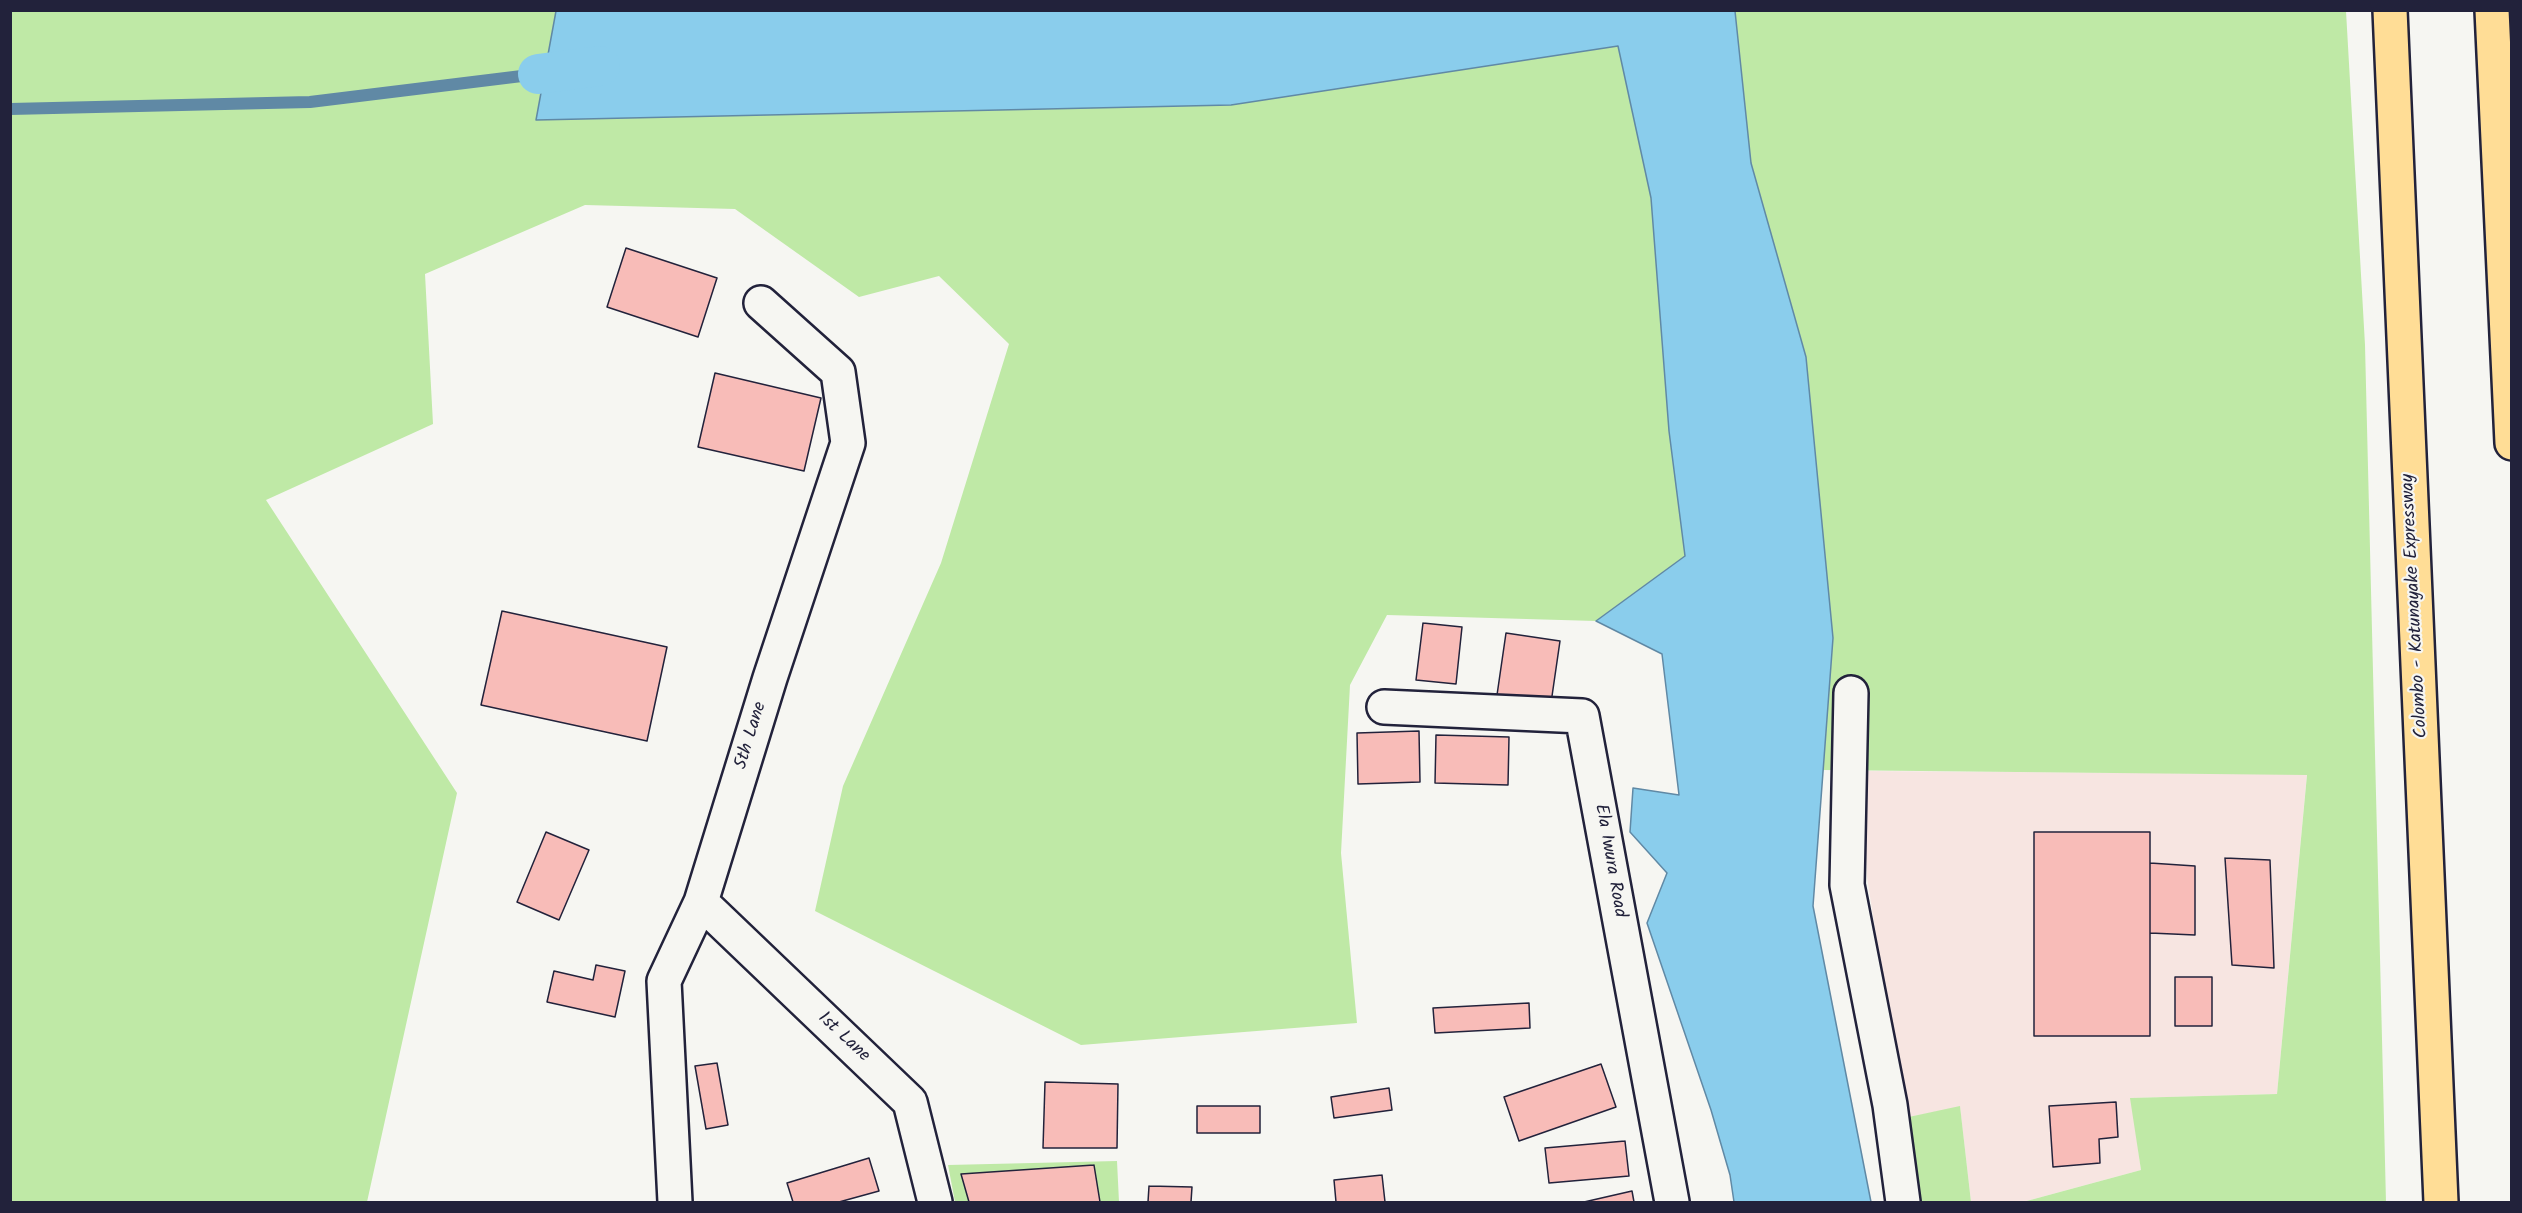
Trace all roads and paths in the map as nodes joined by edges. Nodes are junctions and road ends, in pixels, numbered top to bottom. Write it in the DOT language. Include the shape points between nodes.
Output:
graph roads {
  1 [pos="2390,10"];
  2 [pos="2492,10"];
  3 [pos="761,303"];
  4 [pos="2511,443"];
  5 [pos="1851,693"];
  6 [pos="1384,707"];
  7 [pos="701,902"];
  8 [pos="675,1203"];
  9 [pos="935,1203"];
  10 [pos="1672,1203"];
  11 [pos="1904,1203"];
  12 [pos="2441,1203"];
  1 -- 12 [label="highway, Colombo - Katunayake Expressway"];
  2 -- 4 [label="highway"];
  3 -- 7 [label="street, 5th Lane" via="838,372 849,443 770,678"];
  5 -- 11 [label="street" via="1847,885 1890,1105"];
  6 -- 10 [label="street, Ela Iwura Road" via="1582,716"];
  7 -- 8 [label="street, 5th Lane" via="664,981"];
  7 -- 9 [label="street, 1st Lane" via="910,1102"];
}
